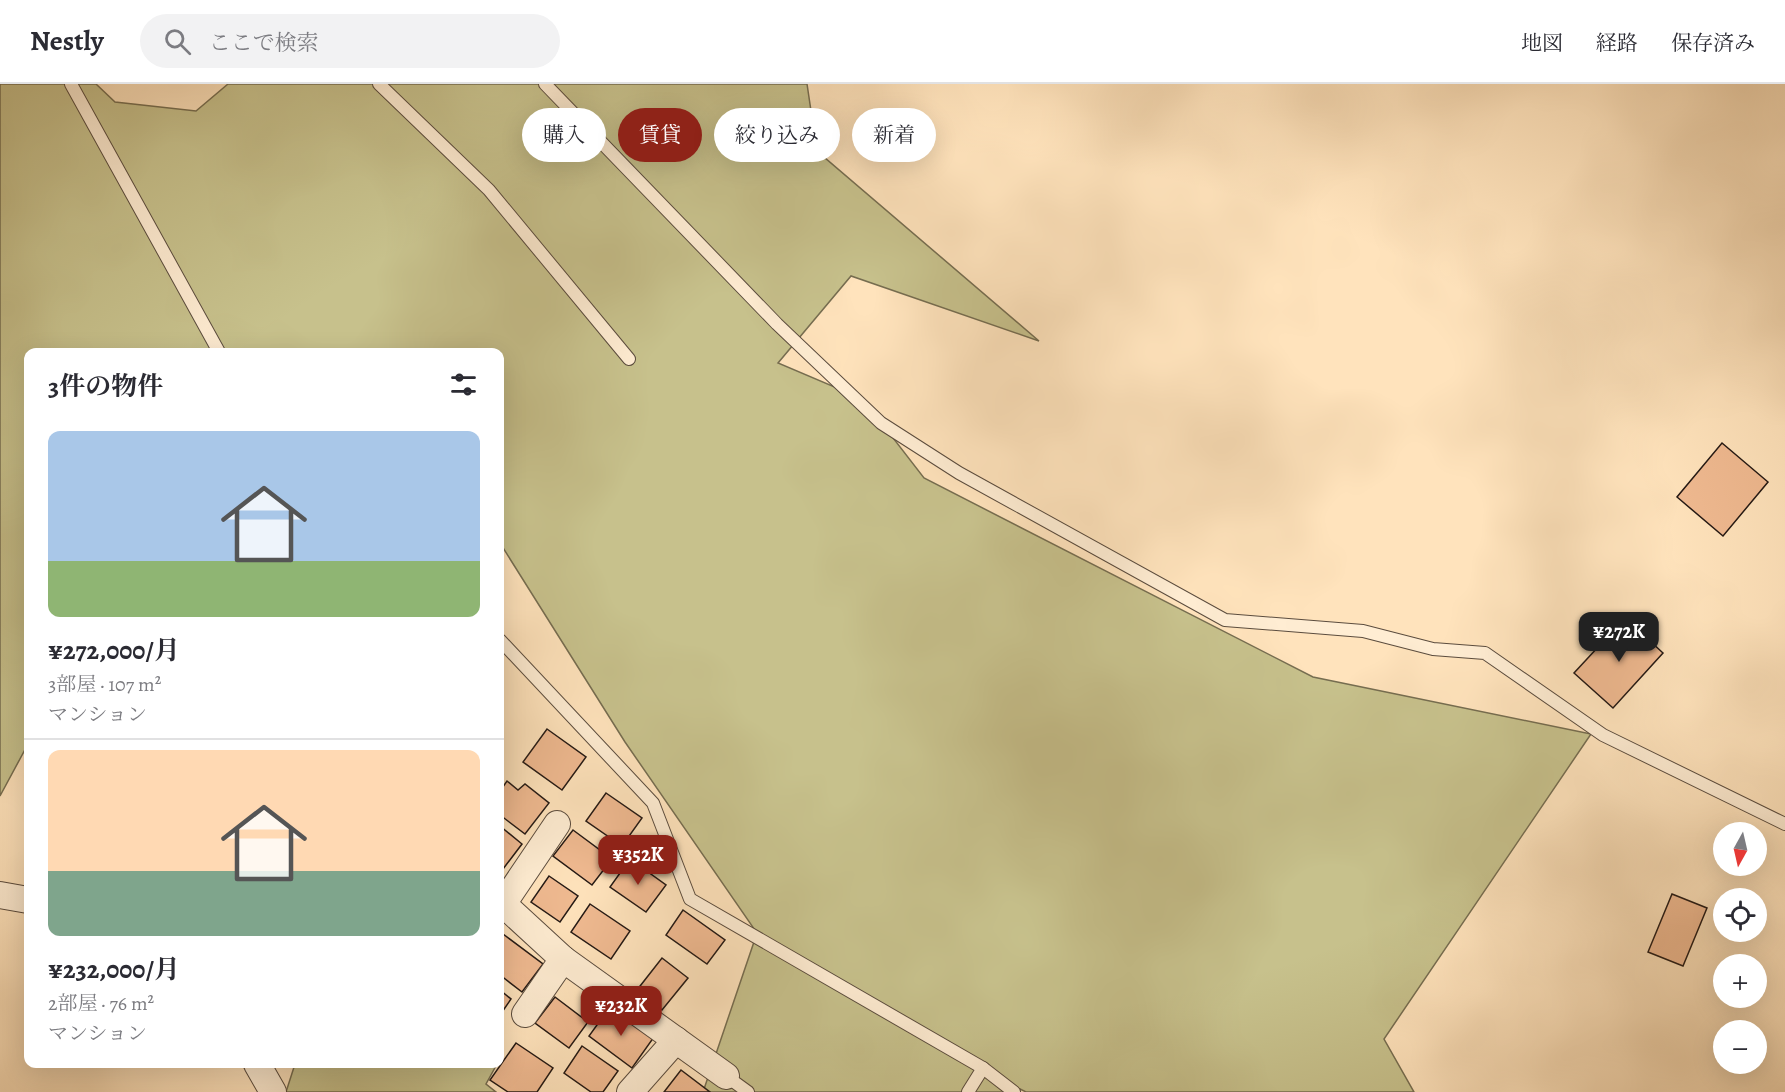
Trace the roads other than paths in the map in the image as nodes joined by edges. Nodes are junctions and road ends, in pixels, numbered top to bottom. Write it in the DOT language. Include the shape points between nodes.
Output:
graph roads {
  1 [pos="71,84"];
  2 [pos="379,84"];
  3 [pos="545,84"];
  4 [pos="217,348"];
  5 [pos="628,359"];
  6 [pos="504,644"];
  7 [pos="557,824"];
  8 [pos="1785,824"];
  9 [pos="0,895"];
  10 [pos="24,899"];
  11 [pos="504,899"];
  12 [pos="504,906"];
  13 [pos="563,959"];
  14 [pos="525,1014"];
  15 [pos="676,1040"];
  16 [pos="259,1068"];
  17 [pos="983,1068"];
  18 [pos="726,1076"];
  19 [pos="273,1092"];
  20 [pos="630,1092"];
  21 [pos="748,1092"];
  22 [pos="968,1092"];
  23 [pos="1014,1092"];
  1 -- 4 [label="lane"];
  2 -- 5 [label="lane" via="489,190"];
  3 -- 8 [label="lane" via="785,333 881,423 959,473 1225,620 1363,631 1433,649 1485,653 1603,735"];
  6 -- 17 [label="lane" via="653,802 690,899"];
  7 -- 11 [label="street"];
  9 -- 10 [label="street"];
  12 -- 13 [label="street"];
  13 -- 14 [label="street"];
  13 -- 15 [label="street"];
  15 -- 18 [label="street"];
  15 -- 20 [label="street"];
  16 -- 19 [label="street"];
  17 -- 22 [label="lane"];
  17 -- 23 [label="lane"];
  18 -- 21 [label="lane"];
}
